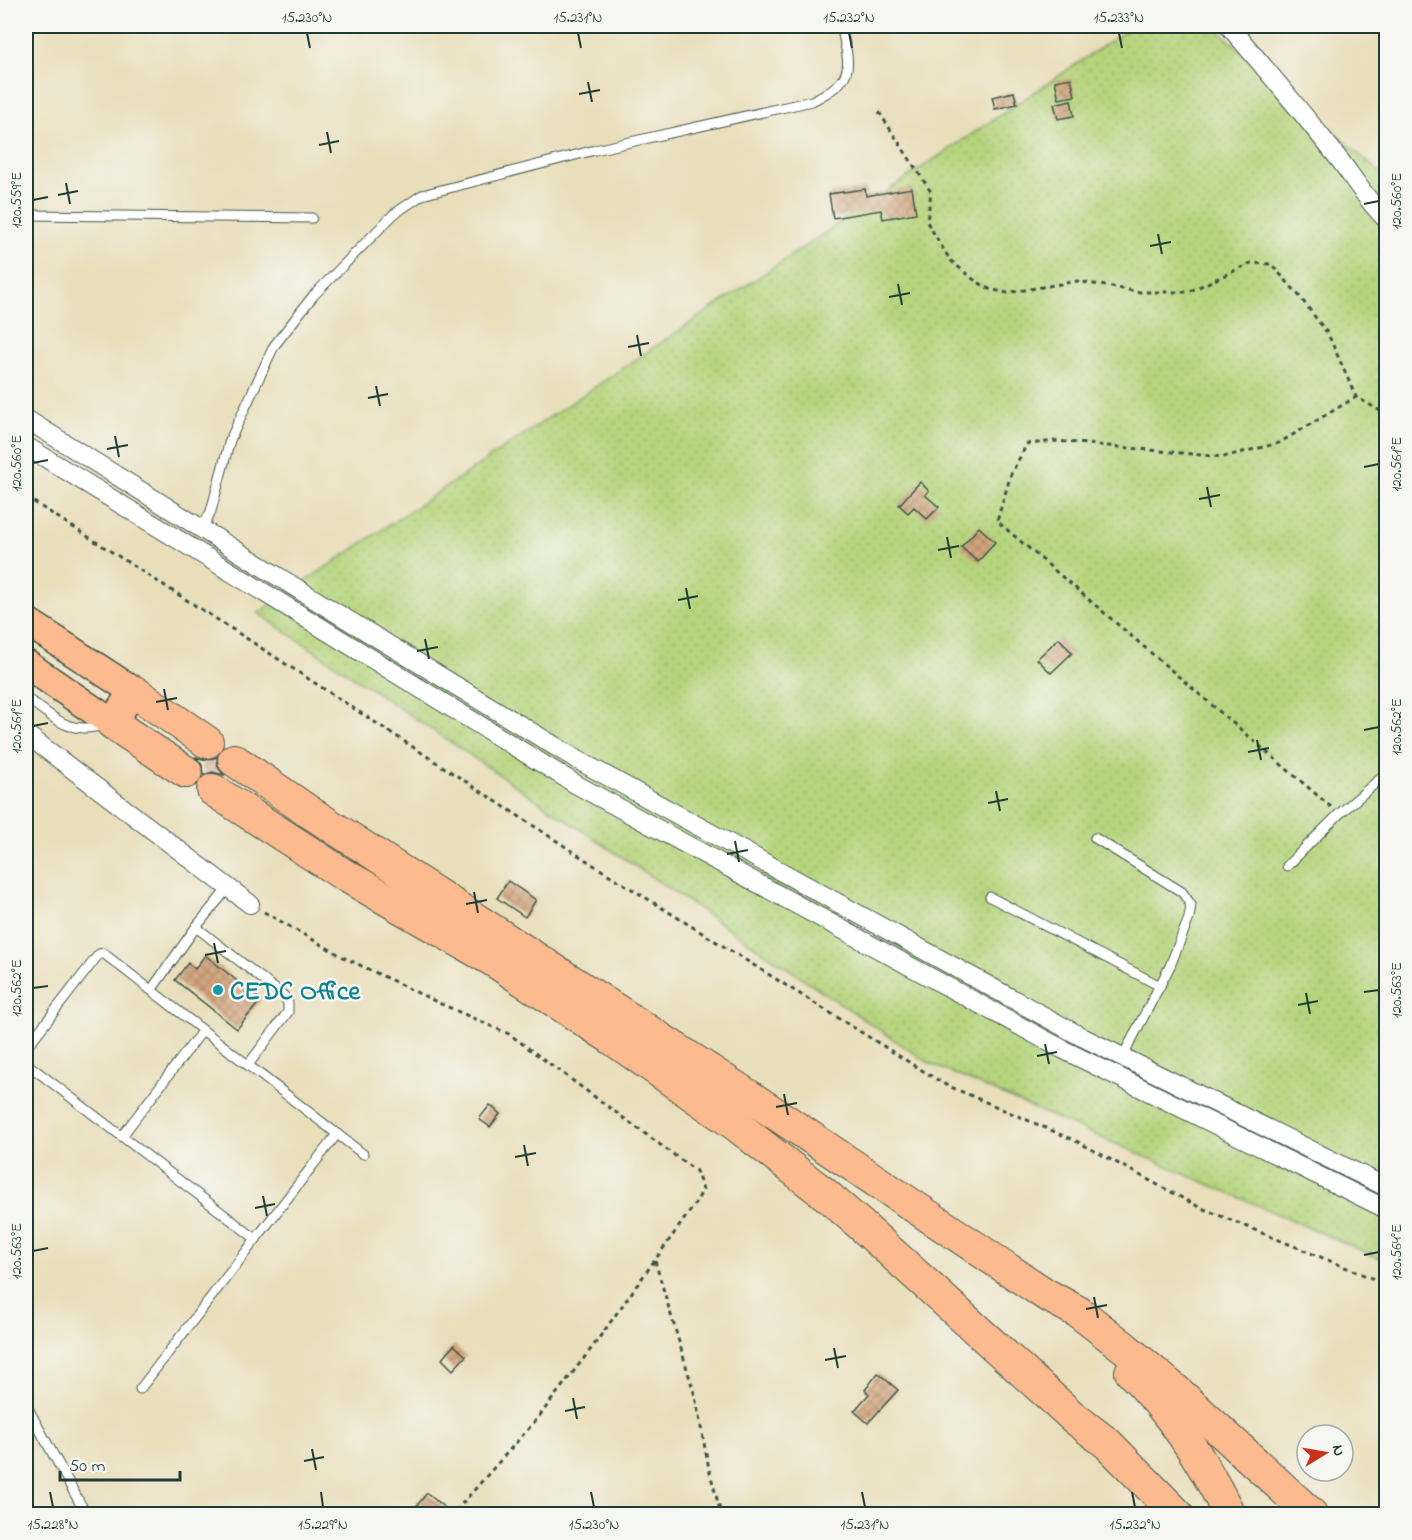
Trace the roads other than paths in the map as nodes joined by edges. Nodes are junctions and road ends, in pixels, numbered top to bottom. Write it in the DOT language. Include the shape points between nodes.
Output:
graph roads {
  1 [pos="841,26"];
  2 [pos="1229,26"];
  3 [pos="26,215"];
  4 [pos="312,218"];
  5 [pos="1386,219"];
  6 [pos="26,419"];
  7 [pos="26,446"];
  8 [pos="202,529"];
  9 [pos="26,621"];
  10 [pos="26,664"];
  11 [pos="133,691"];
  12 [pos="26,698"];
  13 [pos="112,723"];
  14 [pos="26,734"];
  15 [pos="207,742"];
  16 [pos="234,760"];
  17 [pos="186,772"];
  18 [pos="1386,774"];
  19 [pos="213,790"];
  20 [pos="715,835"];
  21 [pos="1095,838"];
  22 [pos="704,855"];
  23 [pos="1287,866"];
  24 [pos="228,888"];
  25 [pos="990,897"];
  26 [pos="250,904"];
  27 [pos="196,927"];
  28 [pos="1160,986"];
  29 [pos="152,989"];
  30 [pos="203,1030"];
  31 [pos="26,1048"];
  32 [pos="1122,1058"];
  33 [pos="26,1063"];
  34 [pos="248,1065"];
  35 [pos="338,1134"];
  36 [pos="122,1136"];
  37 [pos="363,1154"];
  38 [pos="1386,1187"];
  39 [pos="1386,1209"];
  40 [pos="256,1239"];
  41 [pos="1045,1294"];
  42 [pos="140,1389"];
  43 [pos="26,1405"];
  44 [pos="1073,1417"];
  45 [pos="86,1515"];
  46 [pos="1149,1515"];
  47 [pos="1177,1515"];
  48 [pos="1229,1515"];
  49 [pos="1311,1515"];
  1 -- 8 [label="lane" via="848,67 845,78 834,90 812,101 422,195 394,214 313,296 274,346 230,440 211,511"];
  2 -- 5 [label="street"];
  3 -- 4 [label="lane"];
  6 -- 8 [label="street"];
  7 -- 22 [label="street" via="527,756"];
  8 -- 20 [label="street" via="534,735"];
  9 -- 11 [label="main road"];
  10 -- 13 [label="main road"];
  11 -- 13 [label="main road"];
  11 -- 15 [label="highway"];
  12 -- 13 [label="lane" via="70,728 89,729"];
  13 -- 17 [label="highway"];
  14 -- 24 [label="street"];
  16 -- 41 [label="highway"];
  18 -- 23 [label="lane"];
  19 -- 44 [label="highway" via="341,873 494,961 736,1125 862,1226"];
  20 -- 22 [label="lane"];
  20 -- 32 [label="street"];
  21 -- 28 [label="lane" via="1182,892 1191,905"];
  22 -- 39 [label="street" via="1082,1059"];
  24 -- 26 [label="street"];
  24 -- 27 [label="lane"];
  25 -- 28 [label="lane"];
  27 -- 29 [label="lane"];
  27 -- 34 [label="lane" via="288,1003 288,1012"];
  28 -- 32 [label="lane"];
  29 -- 30 [label="lane"];
  29 -- 31 [label="lane" via="107,955 99,954"];
  30 -- 34 [label="lane"];
  30 -- 36 [label="lane"];
  32 -- 38 [label="street"];
  33 -- 36 [label="lane"];
  34 -- 35 [label="lane"];
  35 -- 37 [label="lane"];
  35 -- 40 [label="lane"];
  36 -- 40 [label="lane"];
  40 -- 42 [label="lane"];
  41 -- 48 [label="highway" via="1117,1358 1151,1395 1191,1447"];
  41 -- 49 [label="highway" via="1080,1313 1125,1348"];
  43 -- 45 [label="lane"];
  44 -- 46 [label="highway"];
  44 -- 47 [label="highway" via="1108,1444"];
}
